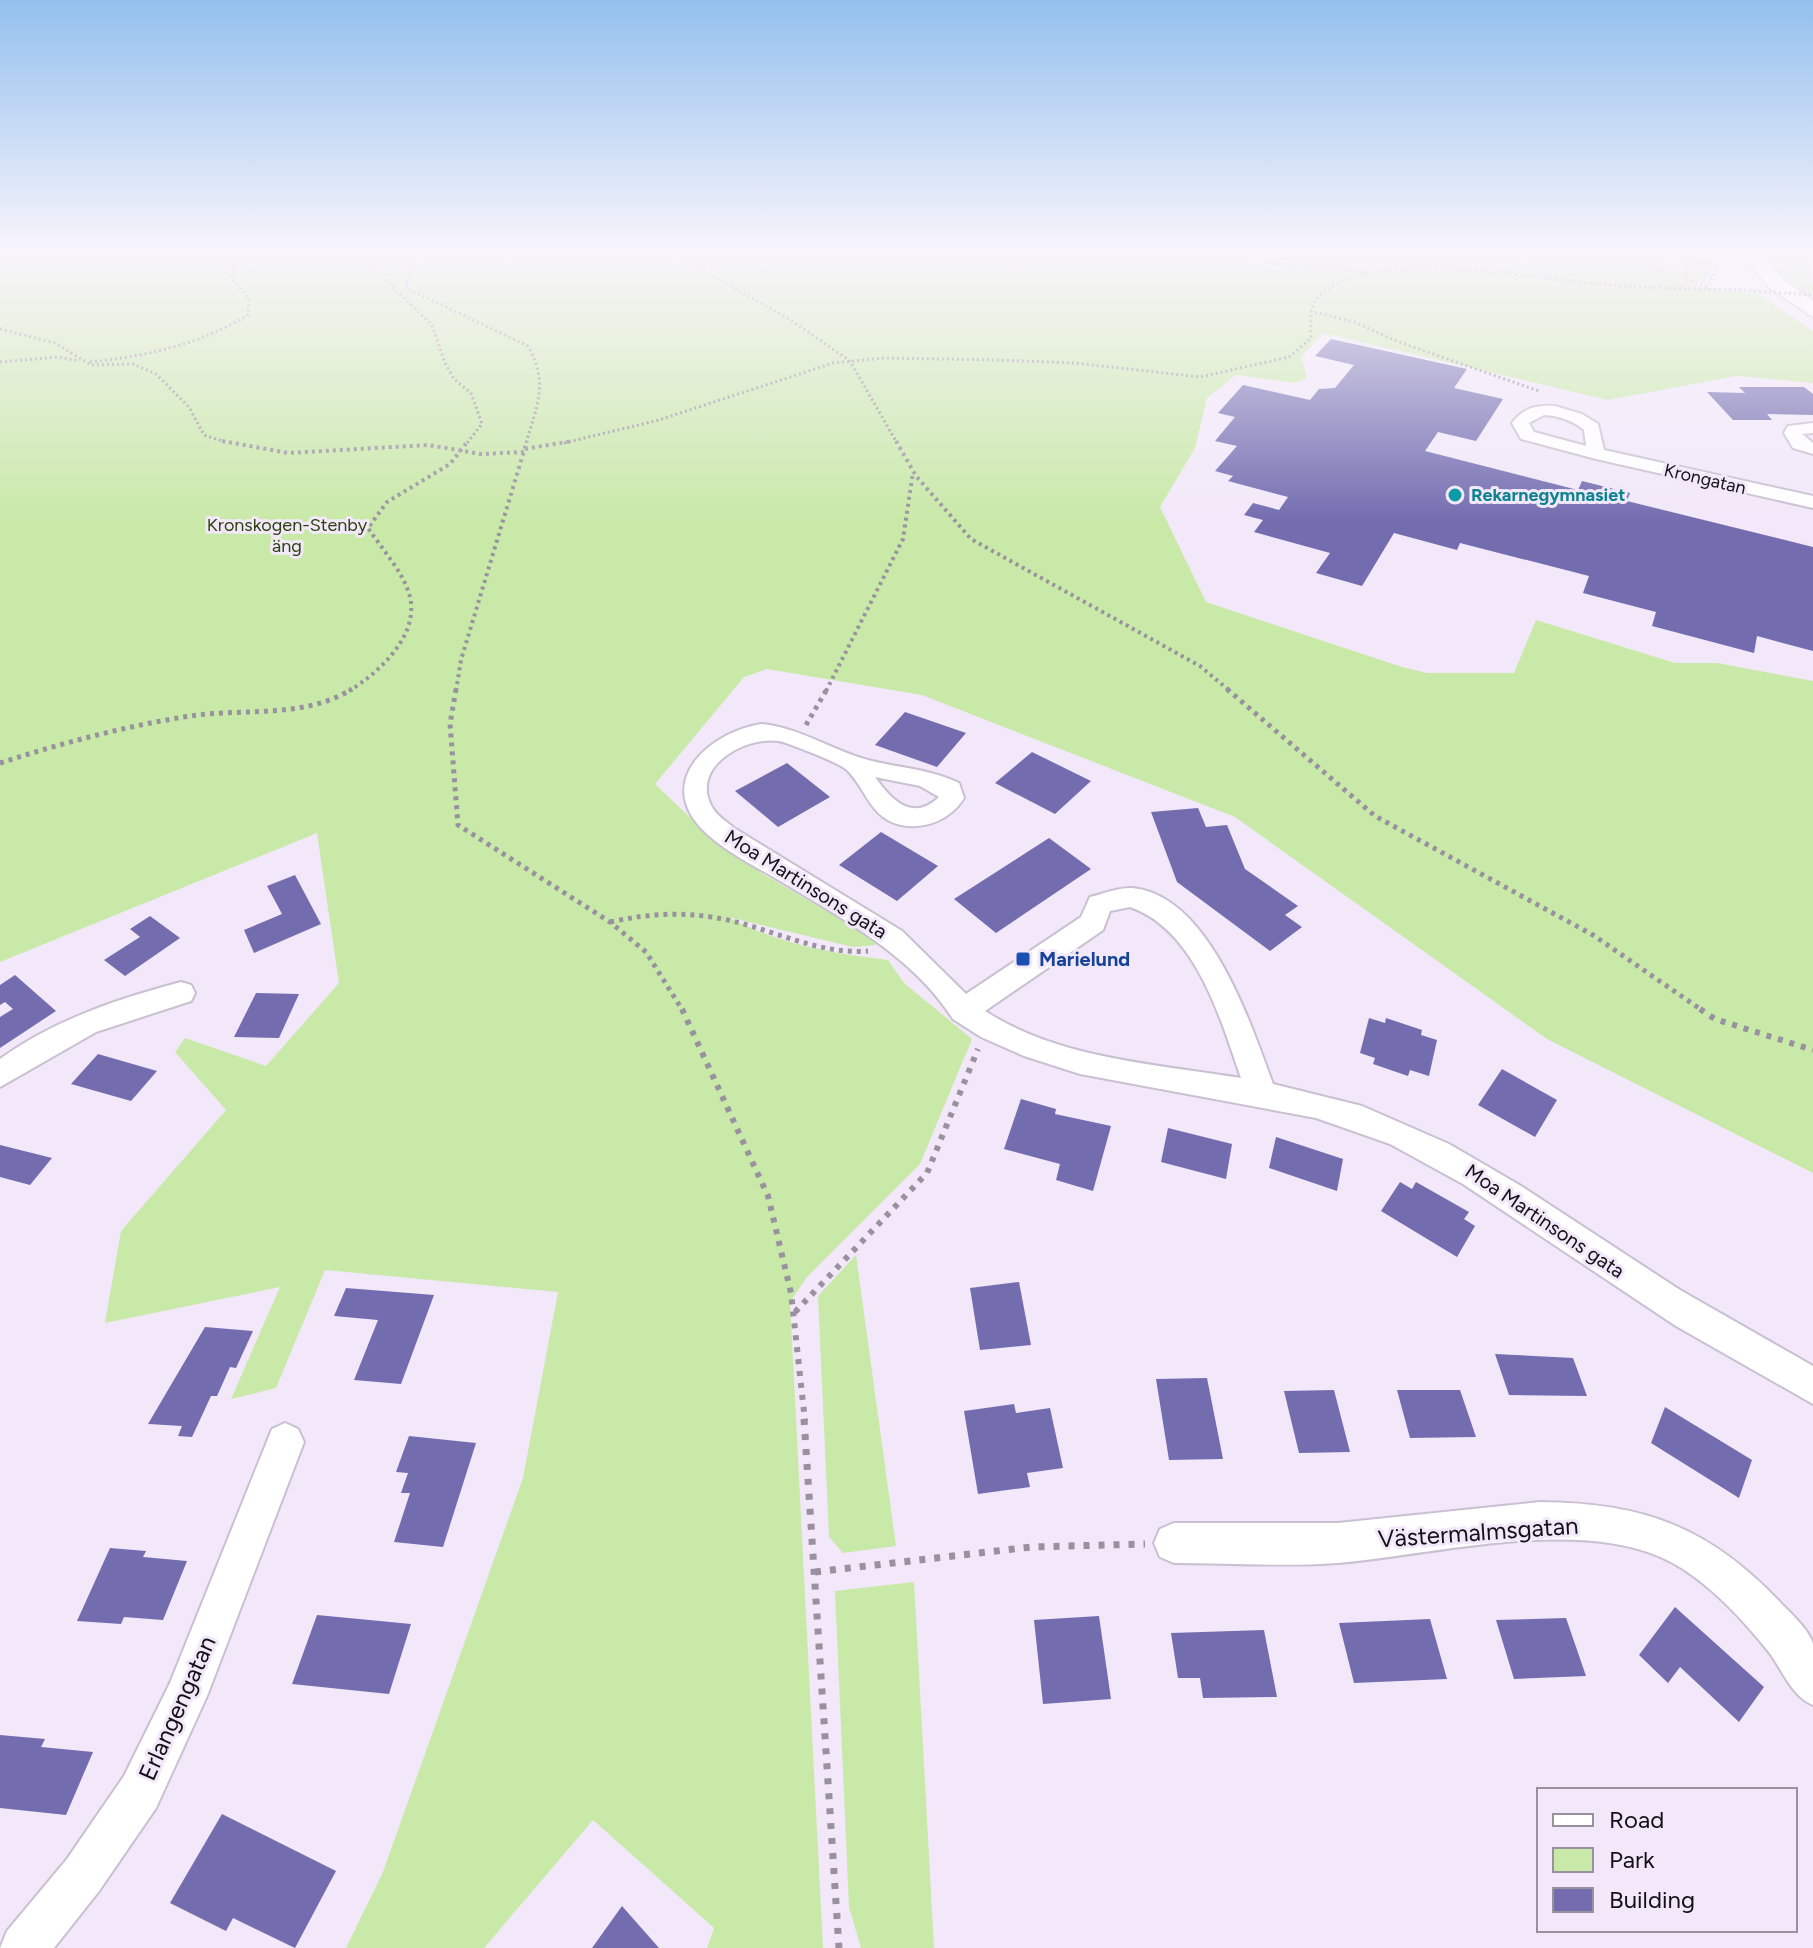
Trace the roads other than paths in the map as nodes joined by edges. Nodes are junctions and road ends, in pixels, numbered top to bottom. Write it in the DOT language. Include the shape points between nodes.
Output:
graph roads {
  1 [pos="1813,428"];
  2 [pos="1813,449"];
  3 [pos="1596,454"];
  4 [pos="1813,502"];
  5 [pos="855,764"];
  6 [pos="181,993"];
  7 [pos="975,1019"];
  8 [pos="0,1075"];
  9 [pos="1261,1092"];
  10 [pos="1813,1386"];
  11 [pos="285,1442"];
  12 [pos="1174,1543"];
  13 [pos="1813,1684"];
  14 [pos="24,1948"];
  1 -- 2 [label="street" via="1793,433 1799,444"];
  3 -- 3 [label="street, Krongatan" via="1592,428 1580,418 1529,413 1520,423 1527,435"];
  3 -- 4 [label="street, Krongatan"];
  5 -- 7 [label="street, Moa Martinsons gata" via="797,738 757,731 718,748 703,766 695,788 697,805 733,841 901,945"];
  6 -- 8 [label="street" via="70,1029"];
  7 -- 9 [label="street, Moa Martinsons gata" via="1034,1047 1088,1063"];
  7 -- 9 [label="street" via="1093,923 1099,904 1113,897 1146,901 1181,926 1199,949 1231,1010"];
  9 -- 10 [label="street, Moa Martinsons gata" via="1363,1119 1451,1159 1649,1290"];
  11 -- 14 [label="street, Erlangengatan" via="186,1696 140,1792"];
  12 -- 13 [label="street, Västermalmsgatan" via="1336,1543 1562,1521 1610,1525 1660,1537 1708,1563 1755,1605 1801,1658"];
}
